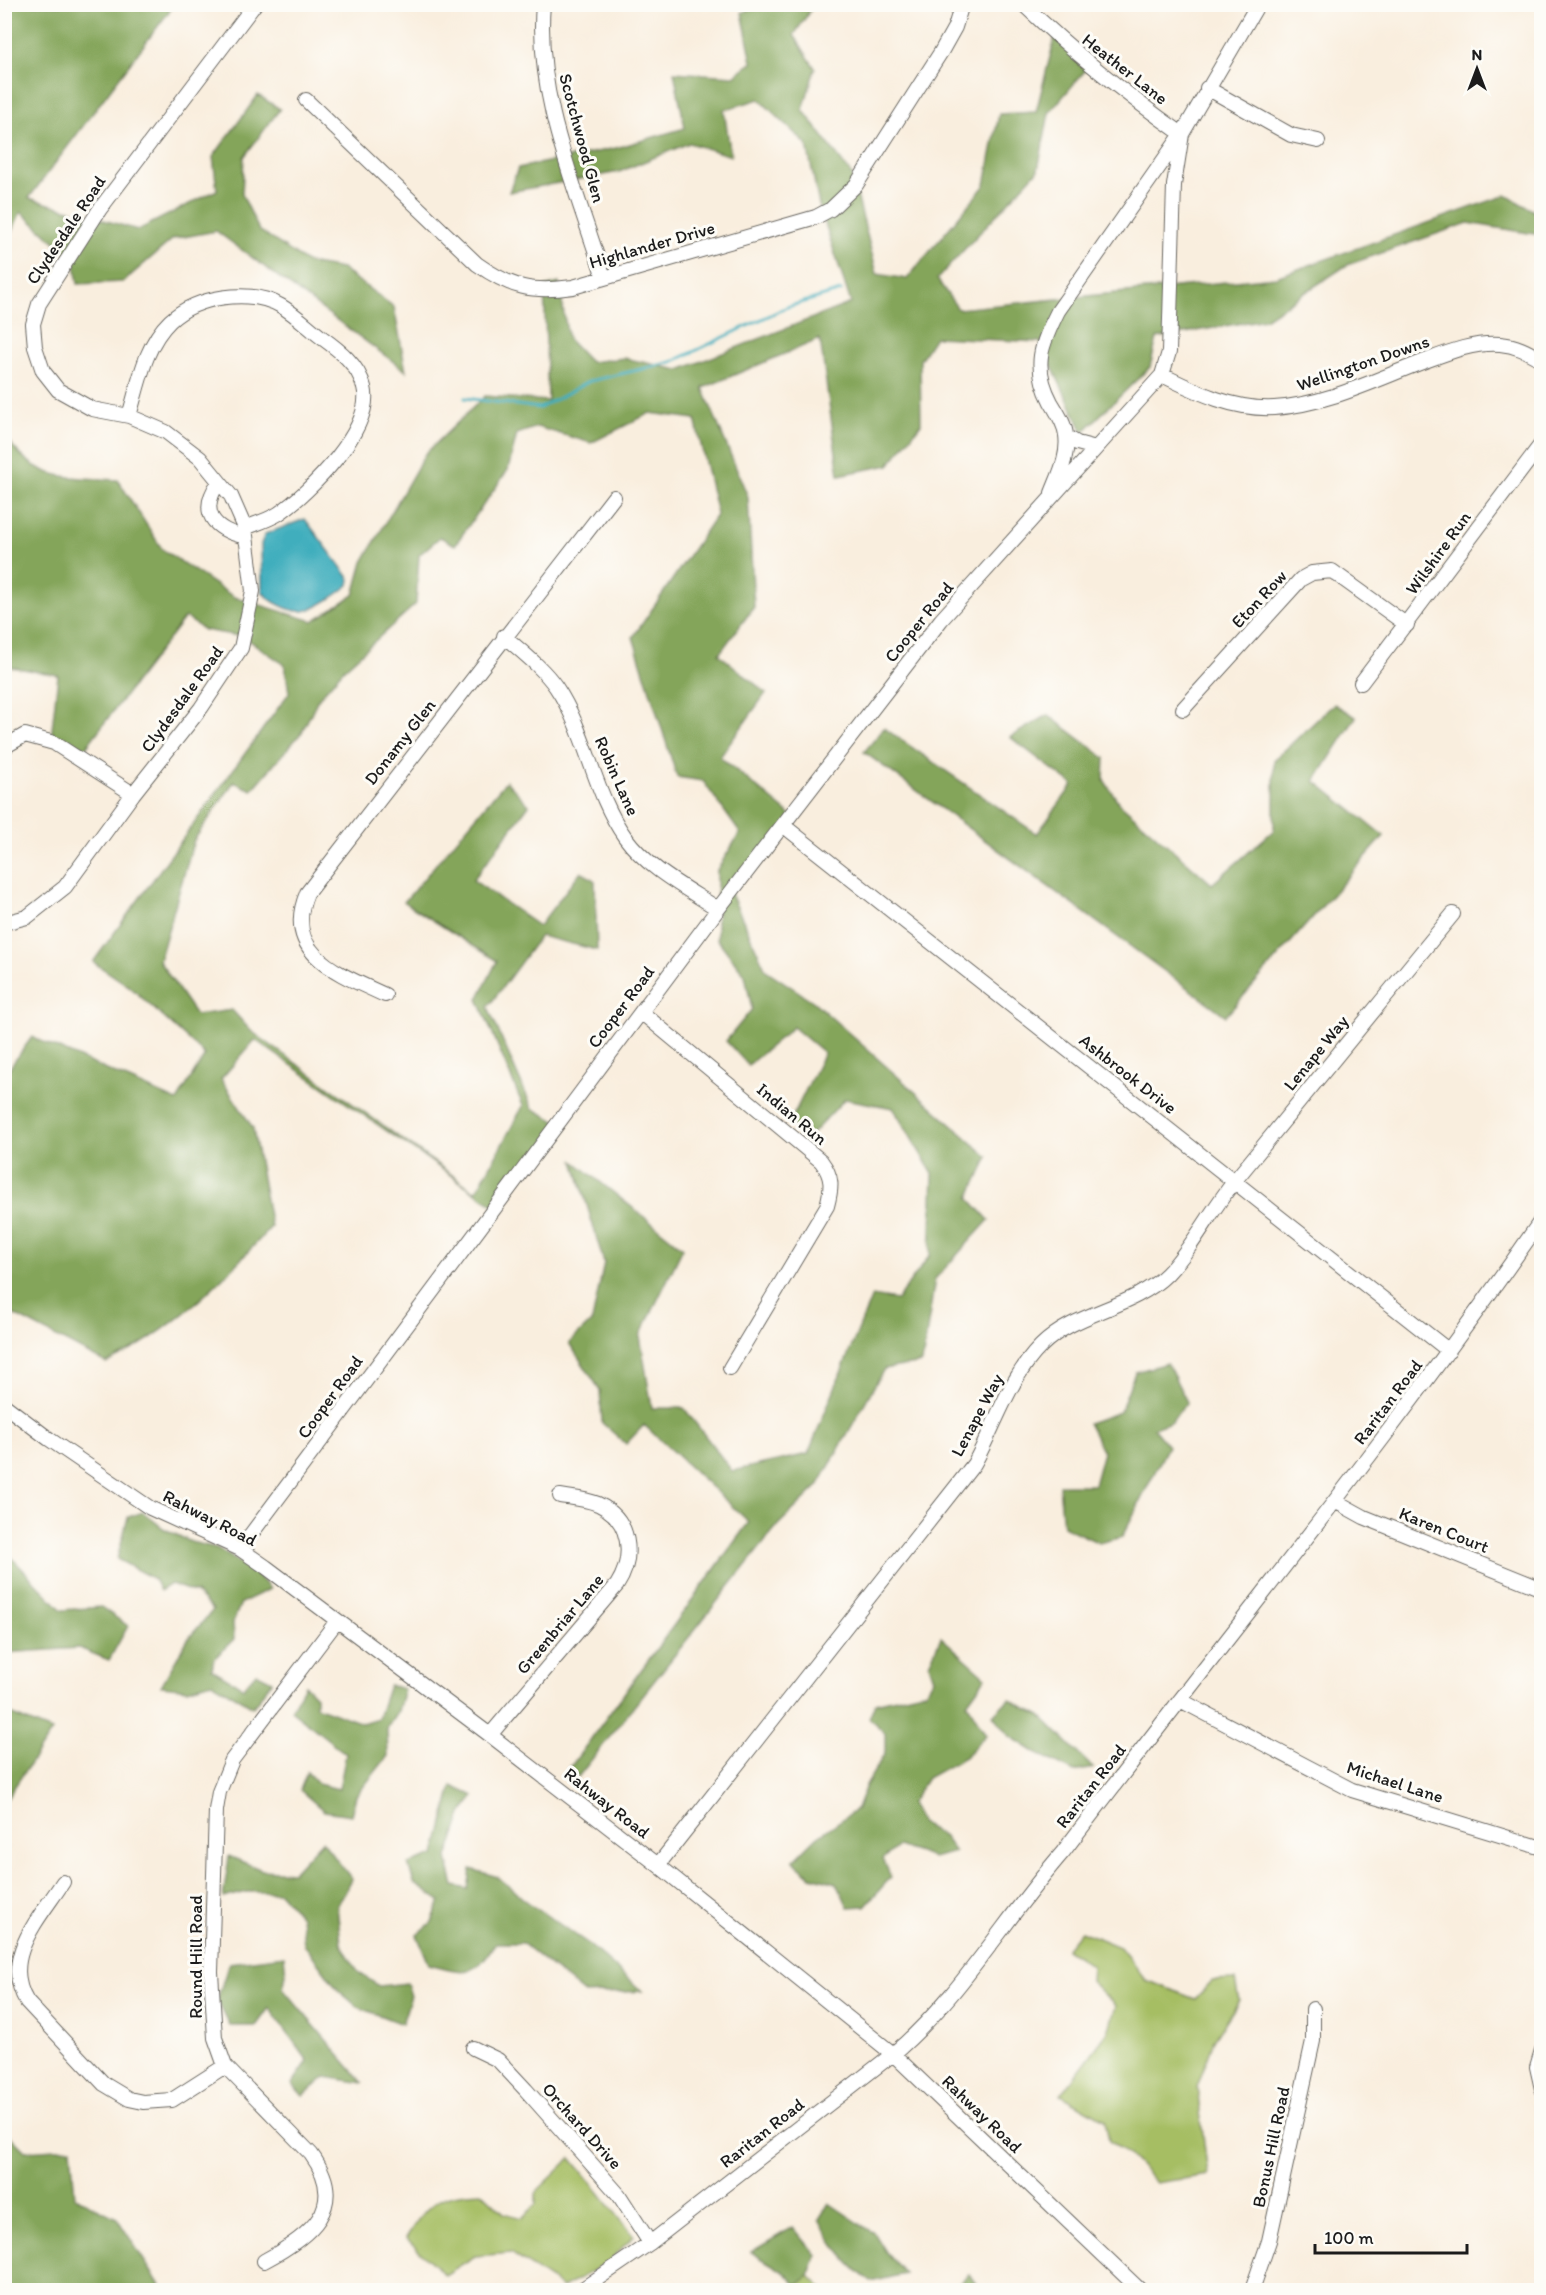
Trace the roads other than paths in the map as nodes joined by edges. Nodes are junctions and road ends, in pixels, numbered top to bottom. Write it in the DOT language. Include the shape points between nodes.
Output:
graph roads {
  1 [pos="255,4"];
  2 [pos="543,4"];
  3 [pos="962,4"];
  4 [pos="1023,4"];
  5 [pos="1258,4"];
  6 [pos="1207,88"];
  7 [pos="306,100"];
  8 [pos="1182,134"];
  9 [pos="1318,141"];
  10 [pos="1149,178"];
  11 [pos="1174,185"];
  12 [pos="604,278"];
  13 [pos="1542,360"];
  14 [pos="1162,375"];
  15 [pos="129,416"];
  16 [pos="1067,436"];
  17 [pos="1542,442"];
  18 [pos="1096,448"];
  19 [pos="219,482"];
  20 [pos="615,497"];
  21 [pos="1049,501"];
  22 [pos="245,532"];
  23 [pos="1407,625"];
  24 [pos="504,636"];
  25 [pos="1361,683"];
  26 [pos="1183,709"];
  27 [pos="4,747"];
  28 [pos="133,794"];
  29 [pos="784,826"];
  30 [pos="718,909"];
  31 [pos="1453,914"];
  32 [pos="4,923"];
  33 [pos="385,995"];
  34 [pos="641,1012"];
  35 [pos="1234,1181"];
  36 [pos="1542,1218"];
  37 [pos="1449,1351"];
  38 [pos="730,1368"];
  39 [pos="4,1405"];
  40 [pos="560,1496"];
  41 [pos="1335,1501"];
  42 [pos="240,1550"];
  43 [pos="1542,1589"];
  44 [pos="337,1621"];
  45 [pos="1180,1700"];
  46 [pos="490,1735"];
  47 [pos="1542,1848"];
  48 [pos="658,1864"];
  49 [pos="63,1882"];
  50 [pos="1313,2009"];
  51 [pos="473,2048"];
  52 [pos="1542,2050"];
  53 [pos="893,2054"];
  54 [pos="225,2066"];
  55 [pos="1542,2089"];
  56 [pos="650,2243"];
  57 [pos="264,2261"];
  58 [pos="581,2290"];
  59 [pos="1140,2290"];
  60 [pos="1252,2290"];
  1 -- 15 [label="street, Clydesdale Road" via="100,209 39,304 33,324 35,347 43,370 58,390 92,409"];
  2 -- 12 [label="street, Scotchwood Glen" via="543,56 552,107"];
  3 -- 12 [label="street, Highlander Drive" via="941,52 856,185 831,209 816,217"];
  4 -- 8 [label="street, Heather Lane" via="1087,63"];
  5 -- 6 [label="street, Cooper Road"];
  6 -- 8 [label="street, Cooper Road"];
  6 -- 9 [label="street" via="1291,135"];
  7 -- 12 [label="street, Highlander Drive" via="477,264 499,279 520,288 548,291"];
  8 -- 10 [label="street, Cooper Road"];
  8 -- 11 [label="street, Cooper Road"];
  10 -- 11 [label="street"];
  10 -- 16 [label="street, Cooper Road" via="1058,310 1041,349 1043,387"];
  11 -- 14 [label="street, Cooper Road" via="1169,352"];
  13 -- 14 [label="street, Wellington Downs" via="1512,345 1481,344 1454,350 1319,400 1272,408 1209,397"];
  14 -- 18 [label="street, Cooper Road"];
  15 -- 19 [label="street, Clydesdale Road" via="183,444"];
  15 -- 22 [label="street" via="152,343 171,320 219,298 241,297 281,306 341,352 357,369 364,387 363,414 342,450 308,490 276,515"];
  16 -- 18 [label="street"];
  16 -- 21 [label="street, Cooper Road" via="1064,464"];
  17 -- 23 [label="street, Wilshire Run"];
  18 -- 21 [label="street, Cooper Road"];
  19 -- 22 [label="street, Clydesdale Road" via="238,508"];
  19 -- 22 [label="street" via="208,507 212,518 220,528"];
  20 -- 24 [label="street, Donamy Glen"];
  21 -- 29 [label="street, Cooper Road" via="941,620"];
  22 -- 28 [label="street, Clydesdale Road" via="253,591 241,648 201,708"];
  23 -- 25 [label="street, Wilshire Run"];
  23 -- 26 [label="street, Eton Row" via="1332,572 1312,573 1301,579"];
  24 -- 30 [label="street, Robin Lane" via="556,687 611,814 625,837 645,861"];
  24 -- 33 [label="street, Donamy Glen" via="305,899 302,923 312,952 325,965"];
  27 -- 28 [label="street" via="25,735 54,743"];
  28 -- 32 [label="street, Clydesdale Road" via="65,887 27,917"];
  29 -- 30 [label="street, Cooper Road"];
  29 -- 35 [label="street, Ashbrook Drive"];
  30 -- 34 [label="street, Cooper Road"];
  31 -- 35 [label="street, Lenape Way"];
  34 -- 38 [label="street, Indian Run" via="821,1161 830,1173 832,1187 827,1206"];
  34 -- 42 [label="street, Cooper Road"];
  35 -- 37 [label="street, Ashbrook Drive"];
  35 -- 48 [label="street, Lenape Way" via="1168,1272 1151,1289 1081,1320 1042,1345 1008,1392 974,1464"];
  36 -- 37 [label="street, Raritan Road"];
  37 -- 41 [label="street, Raritan Road"];
  39 -- 42 [label="street, Rahway Road" via="150,1508"];
  40 -- 46 [label="street, Greenbriar Lane" via="596,1503 614,1515 626,1534 627,1566 617,1585"];
  41 -- 43 [label="street, Karen Court" via="1364,1518"];
  41 -- 45 [label="street, Raritan Road"];
  42 -- 44 [label="street, Rahway Road"];
  44 -- 46 [label="street, Rahway Road"];
  44 -- 54 [label="street, Round Hill Road" via="232,1760 219,1792 211,2004 215,2038"];
  45 -- 47 [label="street, Michael Lane" via="1352,1790"];
  45 -- 53 [label="street, Raritan Road" via="947,1999"];
  46 -- 48 [label="street, Rahway Road"];
  48 -- 53 [label="street, Rahway Road"];
  49 -- 54 [label="street" via="20,1952 16,1972 27,2002 104,2084 129,2099 172,2100"];
  50 -- 60 [label="street, Bonus Hill Road" via="1313,2041 1269,2241"];
  51 -- 56 [label="street, Orchard Drive" via="498,2060 526,2090 619,2195"];
  52 -- 55 [label="street" via="1537,2067"];
  53 -- 56 [label="street, Raritan Road"];
  53 -- 59 [label="street, Rahway Road"];
  54 -- 57 [label="street, Round Hill Road" via="311,2154 324,2177 326,2202 316,2226 294,2245"];
  56 -- 58 [label="street, Raritan Road"];
}
